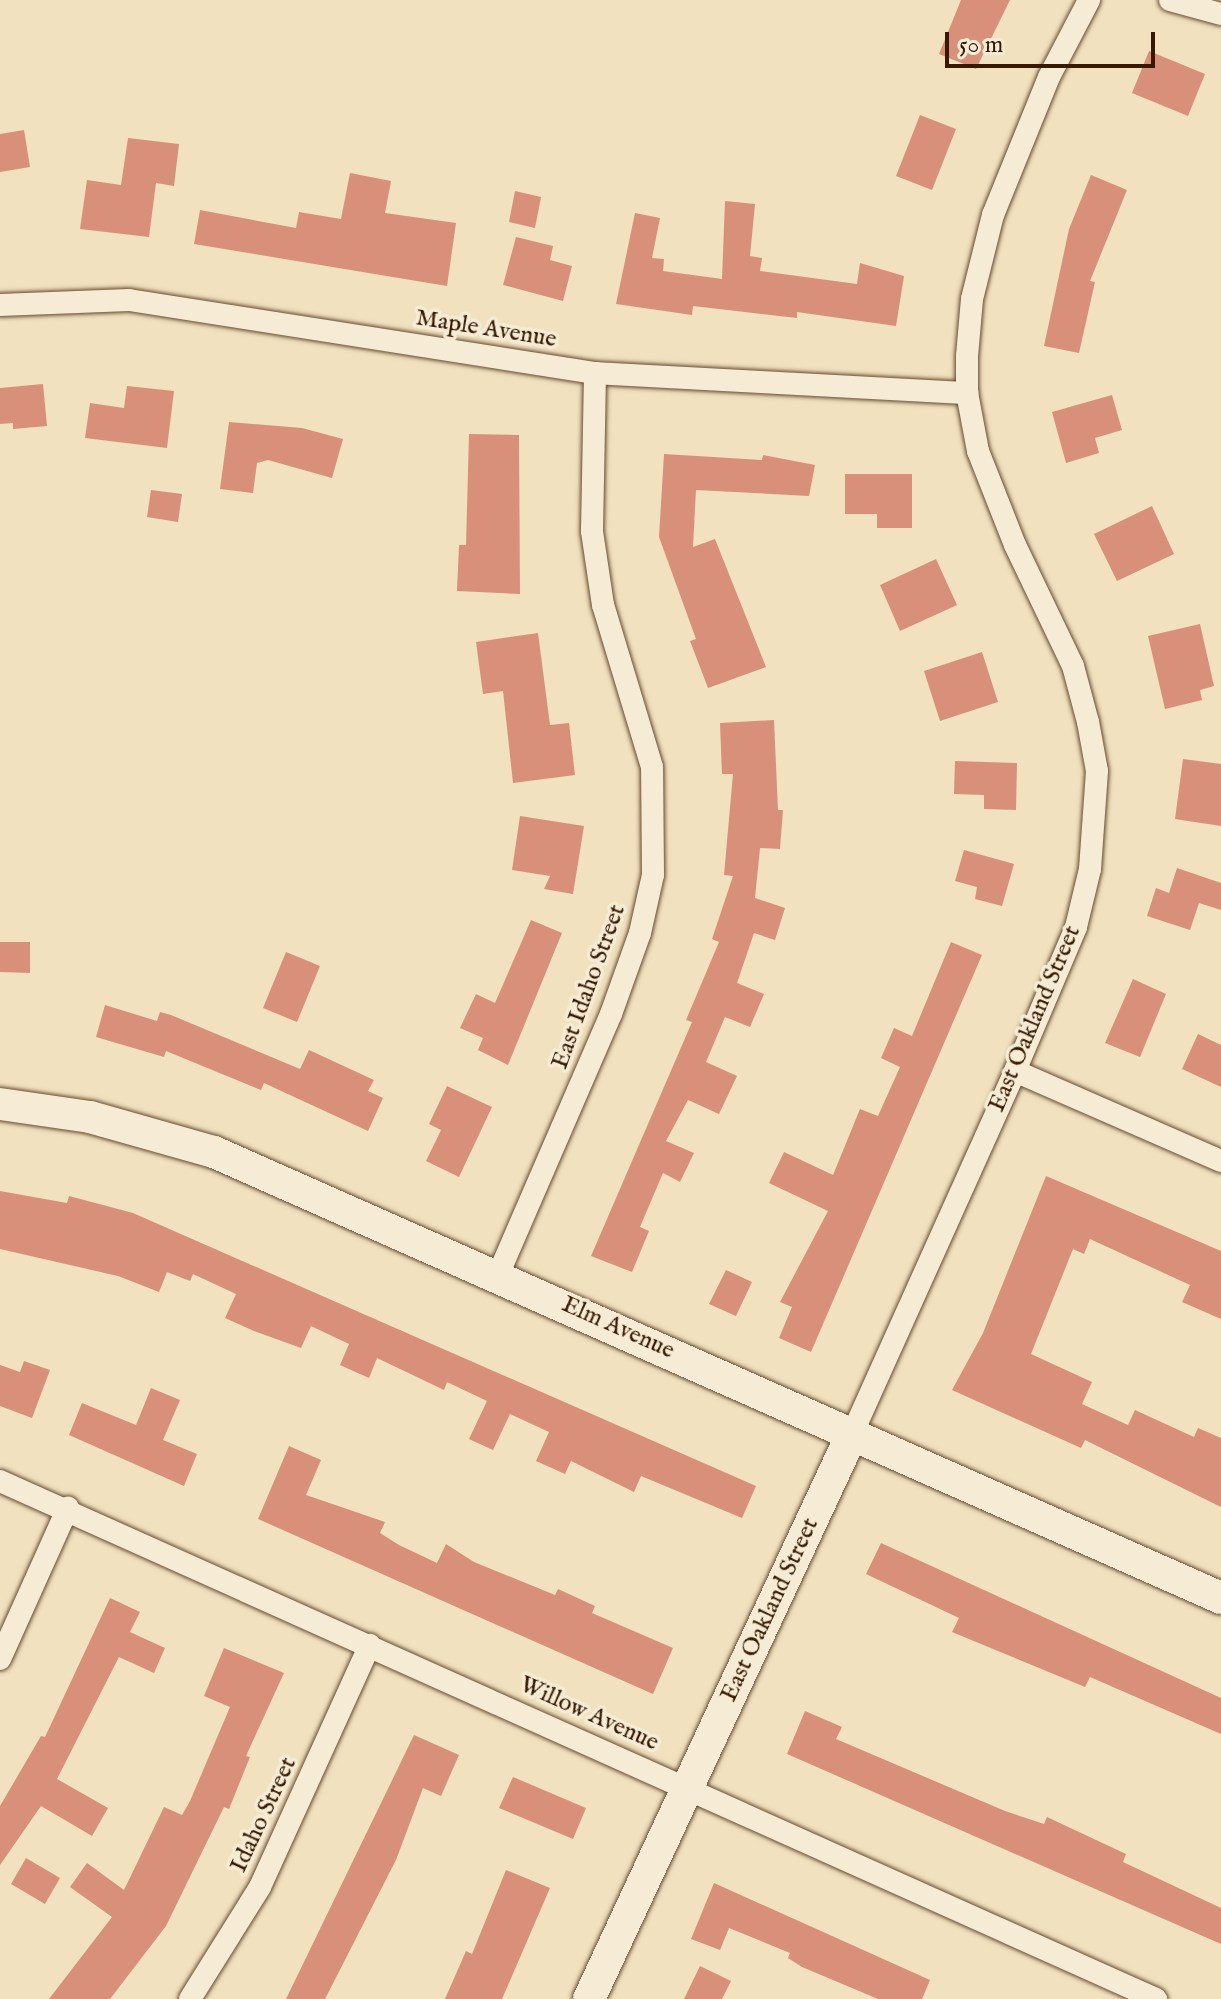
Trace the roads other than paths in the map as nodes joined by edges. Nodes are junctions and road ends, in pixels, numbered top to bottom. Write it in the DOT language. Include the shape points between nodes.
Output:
graph roads {
  1 [pos="1089,0"];
  2 [pos="1170,0"];
  3 [pos="1221,14"];
  4 [pos="0,305"];
  5 [pos="595,373"];
  6 [pos="967,393"];
  7 [pos="1015,1071"];
  8 [pos="0,1104"];
  9 [pos="1221,1161"];
  10 [pos="498,1275"];
  11 [pos="853,1432"];
  12 [pos="0,1481"];
  13 [pos="68,1508"];
  14 [pos="1221,1598"];
  15 [pos="370,1645"];
  16 [pos="0,1659"];
  17 [pos="688,1787"];
  18 [pos="190,1999"];
  19 [pos="589,1999"];
  20 [pos="1156,1999"];
  1 -- 6 [label="street, East Oakland Street" via="1049,77 993,215 972,299"];
  2 -- 3 [label="street"];
  4 -- 5 [label="street, Maple Avenue" via="129,300"];
  5 -- 6 [label="street, Maple Avenue"];
  5 -- 10 [label="street, East Idaho Street" via="592,531 603,605 652,767 653,875 640,933 611,1014"];
  6 -- 7 [label="street, East Oakland Street" via="993,493 1073,666 1097,771 1090,869 1076,927"];
  7 -- 9 [label="street"];
  7 -- 11 [label="street, East Oakland Street"];
  8 -- 10 [label="street, Elm Avenue" via="90,1117 214,1152"];
  10 -- 11 [label="street, Elm Avenue"];
  11 -- 14 [label="street, Elm Avenue"];
  11 -- 17 [label="street, East Oakland Street"];
  12 -- 13 [label="street, Willow Avenue"];
  13 -- 15 [label="street, Willow Avenue"];
  13 -- 16 [label="street"];
  15 -- 17 [label="street, Willow Avenue"];
  15 -- 18 [label="street, Idaho Street" via="260,1887"];
  17 -- 19 [label="street, East Oakland Street"];
  17 -- 20 [label="street, Willow Avenue"];
}
